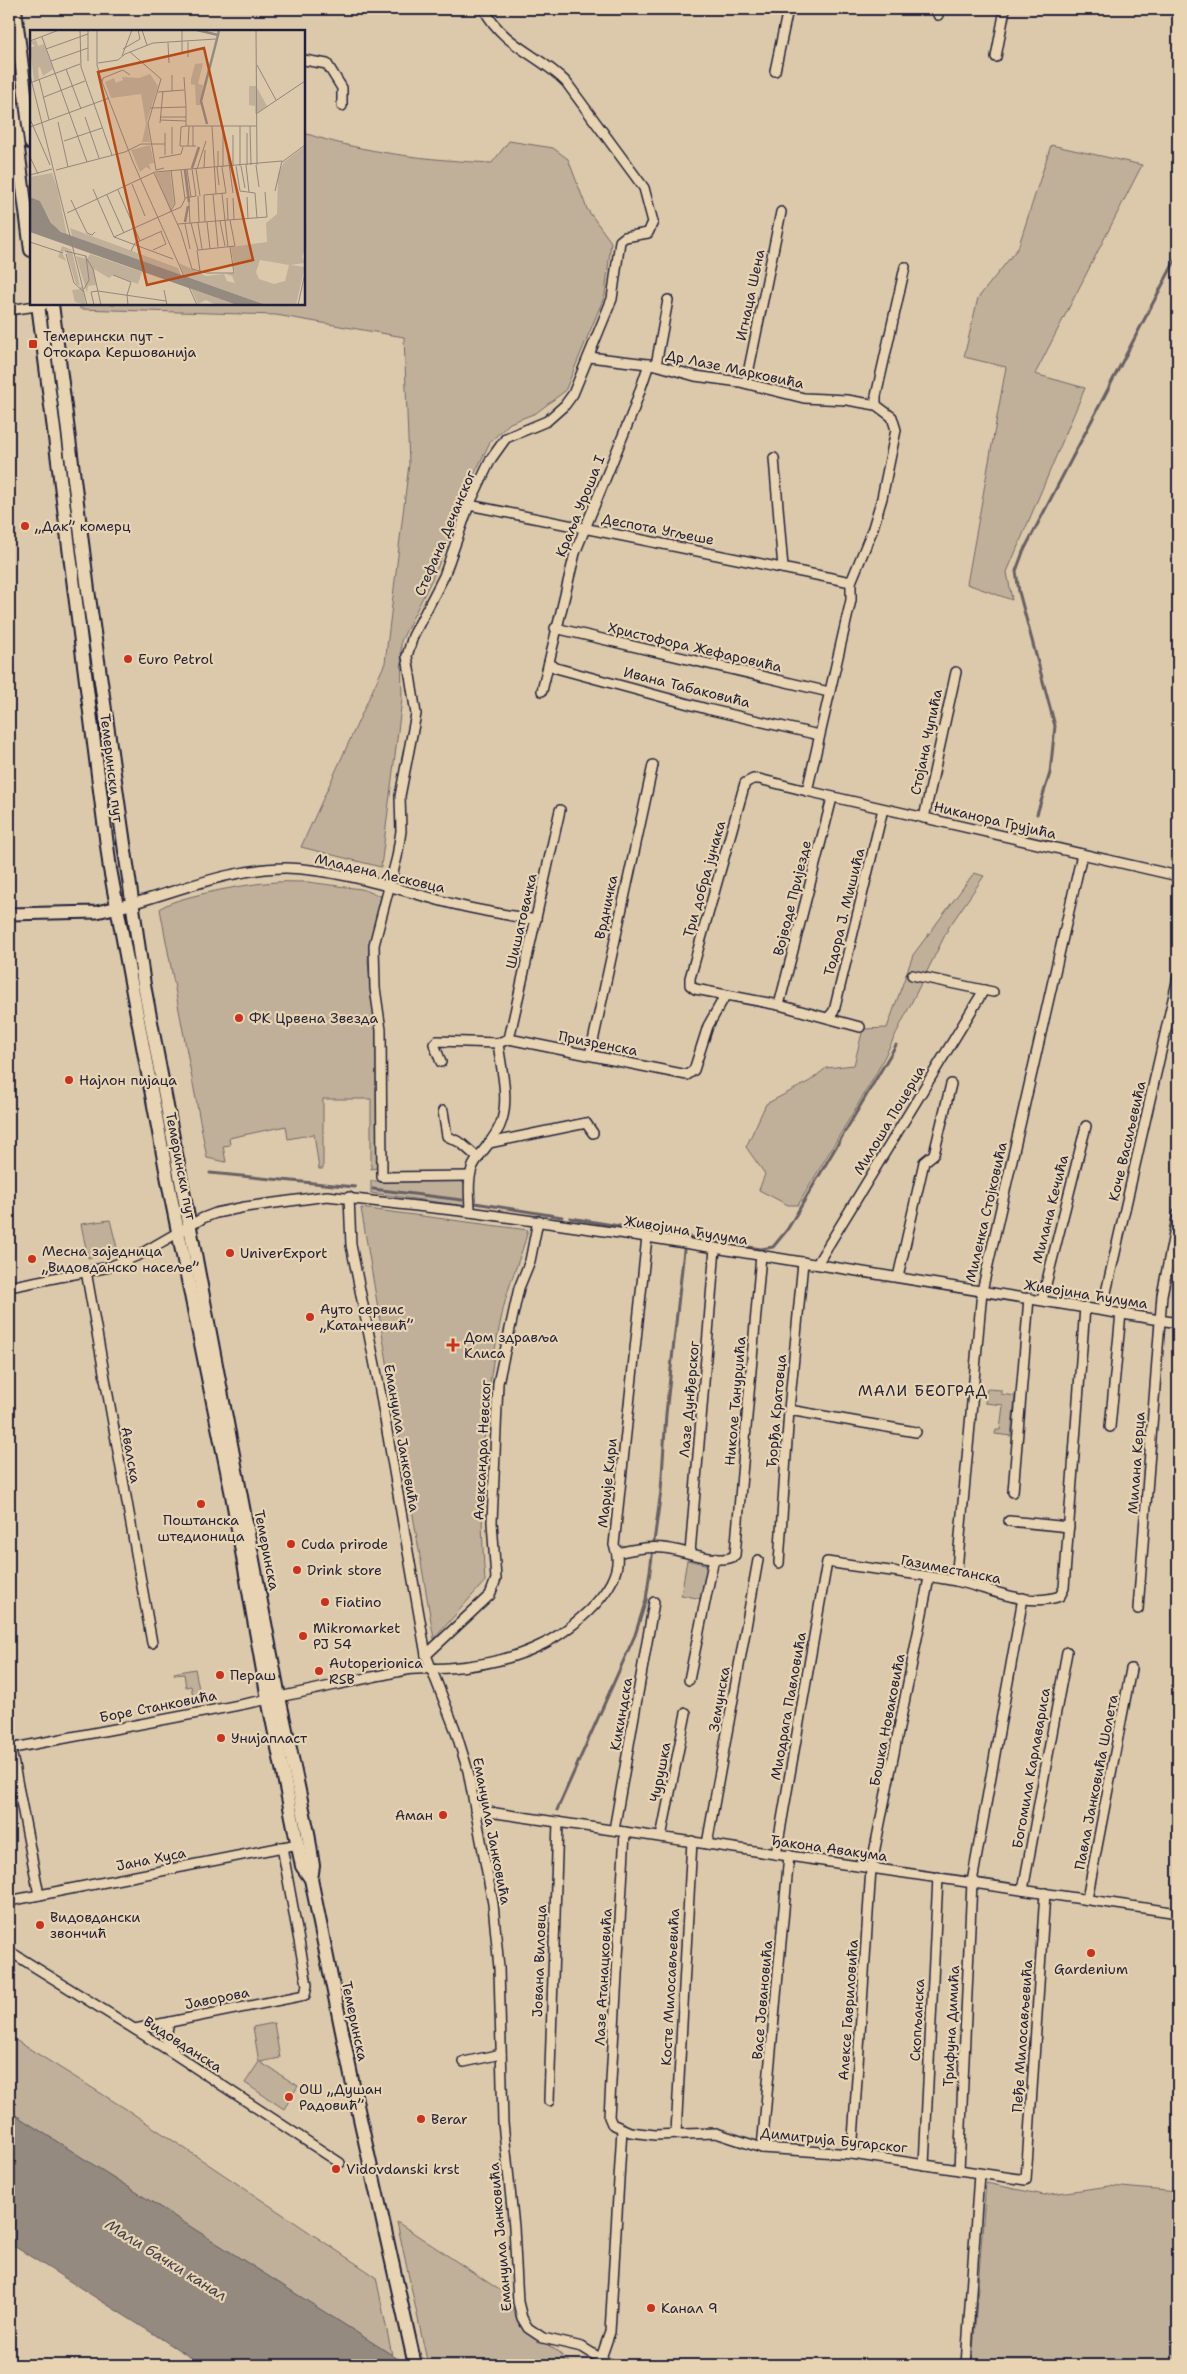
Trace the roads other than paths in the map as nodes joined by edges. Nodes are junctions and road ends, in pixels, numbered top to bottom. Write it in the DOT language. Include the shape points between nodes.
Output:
graph roads {
  1 [pos="15,9"];
  2 [pos="484,9"];
  3 [pos="788,9"];
  4 [pos="1006,9"];
  5 [pos="996,57"];
  6 [pos="305,60"];
  7 [pos="776,71"];
  8 [pos="9,79"];
  9 [pos="342,106"];
  10 [pos="29,114"];
  11 [pos="30,128"];
  12 [pos="780,212"];
  13 [pos="30,242"];
  14 [pos="905,267"];
  15 [pos="668,300"];
  16 [pos="38,305"];
  17 [pos="52,305"];
  18 [pos="9,310"];
  19 [pos="588,357"];
  20 [pos="652,365"];
  21 [pos="746,383"];
  22 [pos="876,406"];
  23 [pos="774,458"];
  24 [pos="469,505"];
  25 [pos="584,528"];
  26 [pos="783,568"];
  27 [pos="851,582"];
  28 [pos="555,628"];
  29 [pos="549,663"];
  30 [pos="956,672"];
  31 [pos="542,691"];
  32 [pos="829,692"];
  33 [pos="819,735"];
  34 [pos="653,765"];
  35 [pos="743,788"];
  36 [pos="807,790"];
  37 [pos="832,798"];
  38 [pos="883,809"];
  39 [pos="560,810"];
  40 [pos="924,818"];
  41 [pos="1082,854"];
  42 [pos="1178,876"];
  43 [pos="388,887"];
  44 [pos="131,904"];
  45 [pos="117,907"];
  46 [pos="9,914"];
  47 [pos="536,920"];
  48 [pos="912,976"];
  49 [pos="1178,977"];
  50 [pos="725,996"];
  51 [pos="779,1005"];
  52 [pos="828,1018"];
  53 [pos="860,1027"];
  54 [pos="509,1039"];
  55 [pos="498,1043"];
  56 [pos="590,1055"];
  57 [pos="441,1062"];
  58 [pos="951,1084"];
  59 [pos="443,1111"];
  60 [pos="1086,1126"];
  61 [pos="593,1133"];
  62 [pos="489,1143"];
  63 [pos="478,1158"];
  64 [pos="470,1176"];
  65 [pos="348,1197"];
  66 [pos="470,1212"];
  67 [pos="1178,1213"];
  68 [pos="538,1221"];
  69 [pos="184,1229"];
  70 [pos="647,1237"];
  71 [pos="715,1248"];
  72 [pos="761,1255"];
  73 [pos="803,1262"];
  74 [pos="818,1264"];
  75 [pos="86,1271"];
  76 [pos="898,1277"];
  77 [pos="9,1287"];
  78 [pos="982,1291"];
  79 [pos="1029,1298"];
  80 [pos="1042,1300"];
  81 [pos="1085,1307"];
  82 [pos="1102,1310"];
  83 [pos="1120,1313"];
  84 [pos="1160,1320"];
  85 [pos="1178,1323"];
  86 [pos="789,1410"];
  87 [pos="1110,1427"];
  88 [pos="916,1432"];
  89 [pos="1013,1492"];
  90 [pos="1009,1521"];
  91 [pos="1069,1527"];
  92 [pos="618,1553"];
  93 [pos="690,1553"];
  94 [pos="714,1558"];
  95 [pos="758,1560"];
  96 [pos="827,1562"];
  97 [pos="779,1563"];
  98 [pos="929,1578"];
  99 [pos="956,1581"];
  100 [pos="1023,1598"];
  101 [pos="654,1602"];
  102 [pos="1138,1609"];
  103 [pos="152,1643"];
  104 [pos="1067,1652"];
  105 [pos="426,1655"];
  106 [pos="430,1669"];
  107 [pos="1131,1669"];
  108 [pos="689,1680"];
  109 [pos="274,1698"];
  110 [pos="686,1714"];
  111 [pos="9,1738"];
  112 [pos="10,1749"];
  113 [pos="475,1810"];
  114 [pos="558,1822"];
  115 [pos="614,1830"];
  116 [pos="625,1832"];
  117 [pos="661,1837"];
  118 [pos="692,1841"];
  119 [pos="298,1844"];
  120 [pos="708,1844"];
  121 [pos="282,1847"];
  122 [pos="776,1854"];
  123 [pos="789,1856"];
  124 [pos="871,1868"];
  125 [pos="938,1878"];
  126 [pos="310,1879"];
  127 [pos="972,1882"];
  128 [pos="1023,1890"];
  129 [pos="1045,1893"];
  130 [pos="39,1895"];
  131 [pos="1087,1899"];
  132 [pos="9,1901"];
  133 [pos="1178,1913"];
  134 [pos="9,1951"];
  135 [pos="169,2022"];
  136 [pos="135,2029"];
  137 [pos="501,2054"];
  138 [pos="176,2055"];
  139 [pos="464,2062"];
  140 [pos="549,2101"];
  141 [pos="612,2124"];
  142 [pos="622,2129"];
  143 [pos="676,2133"];
  144 [pos="762,2148"];
  145 [pos="852,2154"];
  146 [pos="340,2162"];
  147 [pos="924,2165"];
  148 [pos="959,2170"];
  149 [pos="979,2174"];
  150 [pos="1026,2180"];
  151 [pos="601,2358"];
  152 [pos="415,2365"];
  153 [pos="611,2365"];
  154 [pos="966,2365"];
  1 -- 10 [label="main road"];
  2 -- 19 [label="street, Стефана Дечанског" via="505,37 566,82 647,195 653,222 648,233 620,241 612,299"];
  3 -- 7 [label="street"];
  4 -- 5 [label="street"];
  6 -- 9 [label="street" via="327,64 342,88"];
  8 -- 13 [label="main road"];
  10 -- 11 [label="main road"];
  12 -- 21 [label="street, Игнаца Шена"];
  14 -- 22 [label="street"];
  15 -- 20 [label="street, Краља Уроша I"];
  16 -- 18 [label="street"];
  16 -- 45 [label="main road, Темерински пут"];
  17 -- 44 [label="main road, Темерински пут"];
  19 -- 20 [label="street, Др Лазе Марковића"];
  19 -- 24 [label="street, Стефана Дечанског" via="573,394 558,412 530,430 512,434 502,443"];
  20 -- 21 [label="street, Др Лазе Марковића" via="695,376"];
  20 -- 25 [label="street, Краља Уроша I"];
  21 -- 22 [label="street, Др Лазе Марковића" via="804,398 847,400"];
  22 -- 27 [label="street" via="896,422 896,435 872,531"];
  23 -- 26 [label="street"];
  24 -- 25 [label="street, Деспота Угљеше"];
  24 -- 43 [label="street, Стефана Дечанског" via="444,576 413,636 407,656 416,714 400,796 401,832 397,857"];
  25 -- 26 [label="street, Деспота Угљеше"];
  25 -- 28 [label="street, Краља Уроша I" via="574,553"];
  26 -- 27 [label="street, Деспота Угљеше"];
  27 -- 32 [label="street" via="851,600"];
  28 -- 29 [label="street, Краља Уроша I"];
  28 -- 32 [label="street, Христофора Жефаровића"];
  29 -- 31 [label="street, Краља Уроша I"];
  29 -- 33 [label="street, Ивана Табаковића" via="556,668 683,702"];
  30 -- 40 [label="street, Стојана Чупића"];
  32 -- 33 [label="street"];
  33 -- 36 [label="street"];
  34 -- 56 [label="street, Врдничка"];
  35 -- 36 [label="street, Никанора Грујића" via="748,781 759,779"];
  35 -- 50 [label="street, Три добра јунака" via="690,978 690,985 695,989"];
  36 -- 37 [label="street, Никанора Грујића"];
  37 -- 38 [label="street, Никанора Грујића"];
  37 -- 51 [label="street, Војводе Пријезде"];
  38 -- 40 [label="street, Никанора Грујића"];
  38 -- 52 [label="street, Тодора Ј. Мишића" via="834,1011"];
  39 -- 47 [label="street, Шишатовачка"];
  40 -- 41 [label="street, Никанора Грујића"];
  41 -- 42 [label="street, Никанора Грујића"];
  41 -- 78 [label="street, Миленка Стојковића"];
  43 -- 44 [label="street, Младена Лесковца" via="308,870 263,870 215,879"];
  43 -- 47 [label="street, Младена Лесковца" via="463,907"];
  43 -- 64 [label="street, Стефана Дечанског" via="374,952 381,1030 382,1177"];
  44 -- 45 [label="street"];
  44 -- 69 [label="main road, Темерински пут"];
  45 -- 46 [label="street" via="98,912"];
  45 -- 69 [label="main road, Темерински пут"];
  47 -- 54 [label="street, Шишатовачка"];
  48 -- 74 [label="street, Милоша Поцерца" via="988,991"];
  49 -- 82 [label="street, Коче Васиљевића"];
  50 -- 51 [label="street"];
  50 -- 56 [label="street, Призренска" via="708,1026 691,1074"];
  51 -- 52 [label="street"];
  52 -- 53 [label="street"];
  54 -- 55 [label="street"];
  54 -- 56 [label="street, Призренска"];
  55 -- 57 [label="street" via="438,1041 434,1044"];
  55 -- 62 [label="street" via="504,1105 498,1130"];
  58 -- 76 [label="street" via="934,1154 924,1162"];
  59 -- 63 [label="street" via="447,1136"];
  60 -- 80 [label="street, Милана Кечића"];
  61 -- 62 [label="street" via="586,1124"];
  62 -- 63 [label="street"];
  63 -- 64 [label="street"];
  64 -- 66 [label="street"];
  65 -- 66 [label="street, Живојина Ћулума"];
  65 -- 69 [label="street, Живојина Ћулума" via="320,1196 229,1209"];
  65 -- 105 [label="street, Емануила Јанковића" via="351,1245"];
  66 -- 68 [label="street, Живојина Ћулума"];
  67 -- 84 [label="street, Милана Керца"];
  68 -- 70 [label="street, Живојина Ћулума"];
  68 -- 105 [label="street, Александра Невског" via="498,1383 492,1522 494,1587 490,1595"];
  69 -- 75 [label="street, Живојина Ћулума" via="126,1261"];
  69 -- 109 [label="main road, Темеринска" via="247,1572"];
  70 -- 71 [label="street, Живојина Ћулума"];
  70 -- 92 [label="street, Марије Кири" via="614,1545"];
  71 -- 72 [label="street, Живојина Ћулума"];
  71 -- 93 [label="street, Лазе Дунђерског"];
  72 -- 73 [label="street, Живојина Ћулума"];
  72 -- 94 [label="street, Николе Танурџића" via="737,1548 733,1557"];
  73 -- 74 [label="street, Живојина Ћулума"];
  73 -- 86 [label="street, Ђорђа Кратовца"];
  74 -- 76 [label="street, Живојина Ћулума"];
  75 -- 77 [label="street, Живојина Ћулума"];
  75 -- 103 [label="street, Авалска"];
  76 -- 78 [label="street, Живојина Ћулума"];
  78 -- 79 [label="street, Живојина Ћулума"];
  78 -- 99 [label="street, Миленка Стојковића"];
  79 -- 80 [label="street, Живојина Ћулума"];
  79 -- 89 [label="street"];
  80 -- 81 [label="street, Живојина Ћулума"];
  81 -- 82 [label="street, Живојина Ћулума"];
  81 -- 91 [label="street"];
  82 -- 83 [label="street, Живојина Ћулума"];
  83 -- 84 [label="street, Живојина Ћулума"];
  83 -- 87 [label="street"];
  84 -- 85 [label="street, Живојина Ћулума"];
  84 -- 102 [label="street, Милана Керца"];
  86 -- 88 [label="street"];
  86 -- 97 [label="street, Ђорђа Кратовца"];
  90 -- 91 [label="street"];
  91 -- 100 [label="street, Газиместанска" via="1064,1588 1060,1596 1052,1599"];
  92 -- 93 [label="street" via="646,1547"];
  92 -- 106 [label="street, Марије Кири" via="614,1574 602,1597 552,1639 522,1653 469,1666"];
  93 -- 94 [label="street"];
  94 -- 108 [label="street"];
  95 -- 120 [label="street, Земунска"];
  96 -- 98 [label="street, Газиместанска"];
  96 -- 122 [label="street, Миодрага Павловића"];
  98 -- 99 [label="street, Газиместанска"];
  98 -- 124 [label="street, Бошка Новаковића"];
  99 -- 100 [label="street, Газиместанска"];
  100 -- 127 [label="street, Трифуна Димића"];
  101 -- 115 [label="street, Кикиндска"];
  104 -- 128 [label="street, Богомила Карлавариса"];
  105 -- 106 [label="street, Емануила Јанковића"];
  106 -- 109 [label="street, Боре Станковића" via="409,1670"];
  106 -- 113 [label="street, Емануила Јанковића" via="455,1729 468,1771"];
  107 -- 131 [label="street, Павла Јанковића Шолета"];
  109 -- 112 [label="street, Боре Станковића"];
  109 -- 119 [label="main road, Темеринска"];
  109 -- 126 [label="main road, Темеринска" via="309,1842 313,1866"];
  110 -- 117 [label="street, Чурушка"];
  111 -- 112 [label="street"];
  112 -- 130 [label="street"];
  113 -- 114 [label="street, Ђакона Авакума"];
  113 -- 137 [label="street, Емануила Јанковића" via="493,1904 499,1968"];
  114 -- 115 [label="street, Ђакона Авакума"];
  114 -- 140 [label="street, Јована Виловца"];
  115 -- 116 [label="street, Ђакона Авакума"];
  116 -- 117 [label="street, Ђакона Авакума"];
  116 -- 141 [label="street, Лазе Атанацковића" via="608,2116"];
  117 -- 118 [label="street, Ђакона Авакума"];
  118 -- 120 [label="street, Ђакона Авакума"];
  118 -- 143 [label="street, Косте Милосављевића"];
  119 -- 121 [label="street, Јана Хуса"];
  119 -- 126 [label="main road, Темеринска" via="302,1866"];
  120 -- 122 [label="street, Ђакона Авакума"];
  121 -- 130 [label="street, Јана Хуса"];
  121 -- 135 [label="street, Јаворова" via="307,1985 305,1995"];
  122 -- 123 [label="street, Ђакона Авакума"];
  123 -- 124 [label="street, Ђакона Авакума"];
  123 -- 144 [label="street, Васе Јовановића"];
  124 -- 125 [label="street, Ђакона Авакума"];
  124 -- 145 [label="street, Алексе Гавриловића"];
  125 -- 127 [label="street, Ђакона Авакума"];
  125 -- 147 [label="street, Скопљанска"];
  126 -- 152 [label="main road, Темеринска"];
  127 -- 128 [label="street, Ђакона Авакума"];
  127 -- 148 [label="street, Трифуна Димића"];
  128 -- 129 [label="street, Ђакона Авакума"];
  129 -- 131 [label="street, Ђакона Авакума"];
  129 -- 150 [label="street, Пеђе Милосављевића"];
  130 -- 132 [label="street, Јана Хуса"];
  131 -- 133 [label="street, Ђакона Авакума"];
  134 -- 136 [label="street, Видовданска"];
  135 -- 136 [label="street, Јаворова"];
  135 -- 138 [label="street" via="166,2038"];
  136 -- 138 [label="street, Видовданска"];
  137 -- 139 [label="street"];
  137 -- 151 [label="street, Емануила Јанковића" via="503,2123 522,2318 528,2328 543,2338 582,2348"];
  138 -- 146 [label="street, Видовданска"];
  141 -- 142 [label="street, Димитрија Бугарског"];
  142 -- 143 [label="street, Димитрија Бугарског" via="654,2135"];
  142 -- 151 [label="street" via="610,2332"];
  143 -- 144 [label="street, Димитрија Бугарског" via="716,2133"];
  144 -- 145 [label="street, Димитрија Бугарског"];
  145 -- 147 [label="street, Димитрија Бугарског"];
  147 -- 148 [label="street, Димитрија Бугарског"];
  148 -- 149 [label="street, Димитрија Бугарског"];
  149 -- 150 [label="street, Димитрија Бугарског"];
  149 -- 154 [label="street"];
  151 -- 153 [label="street, Емануила Јанковића"];
}
